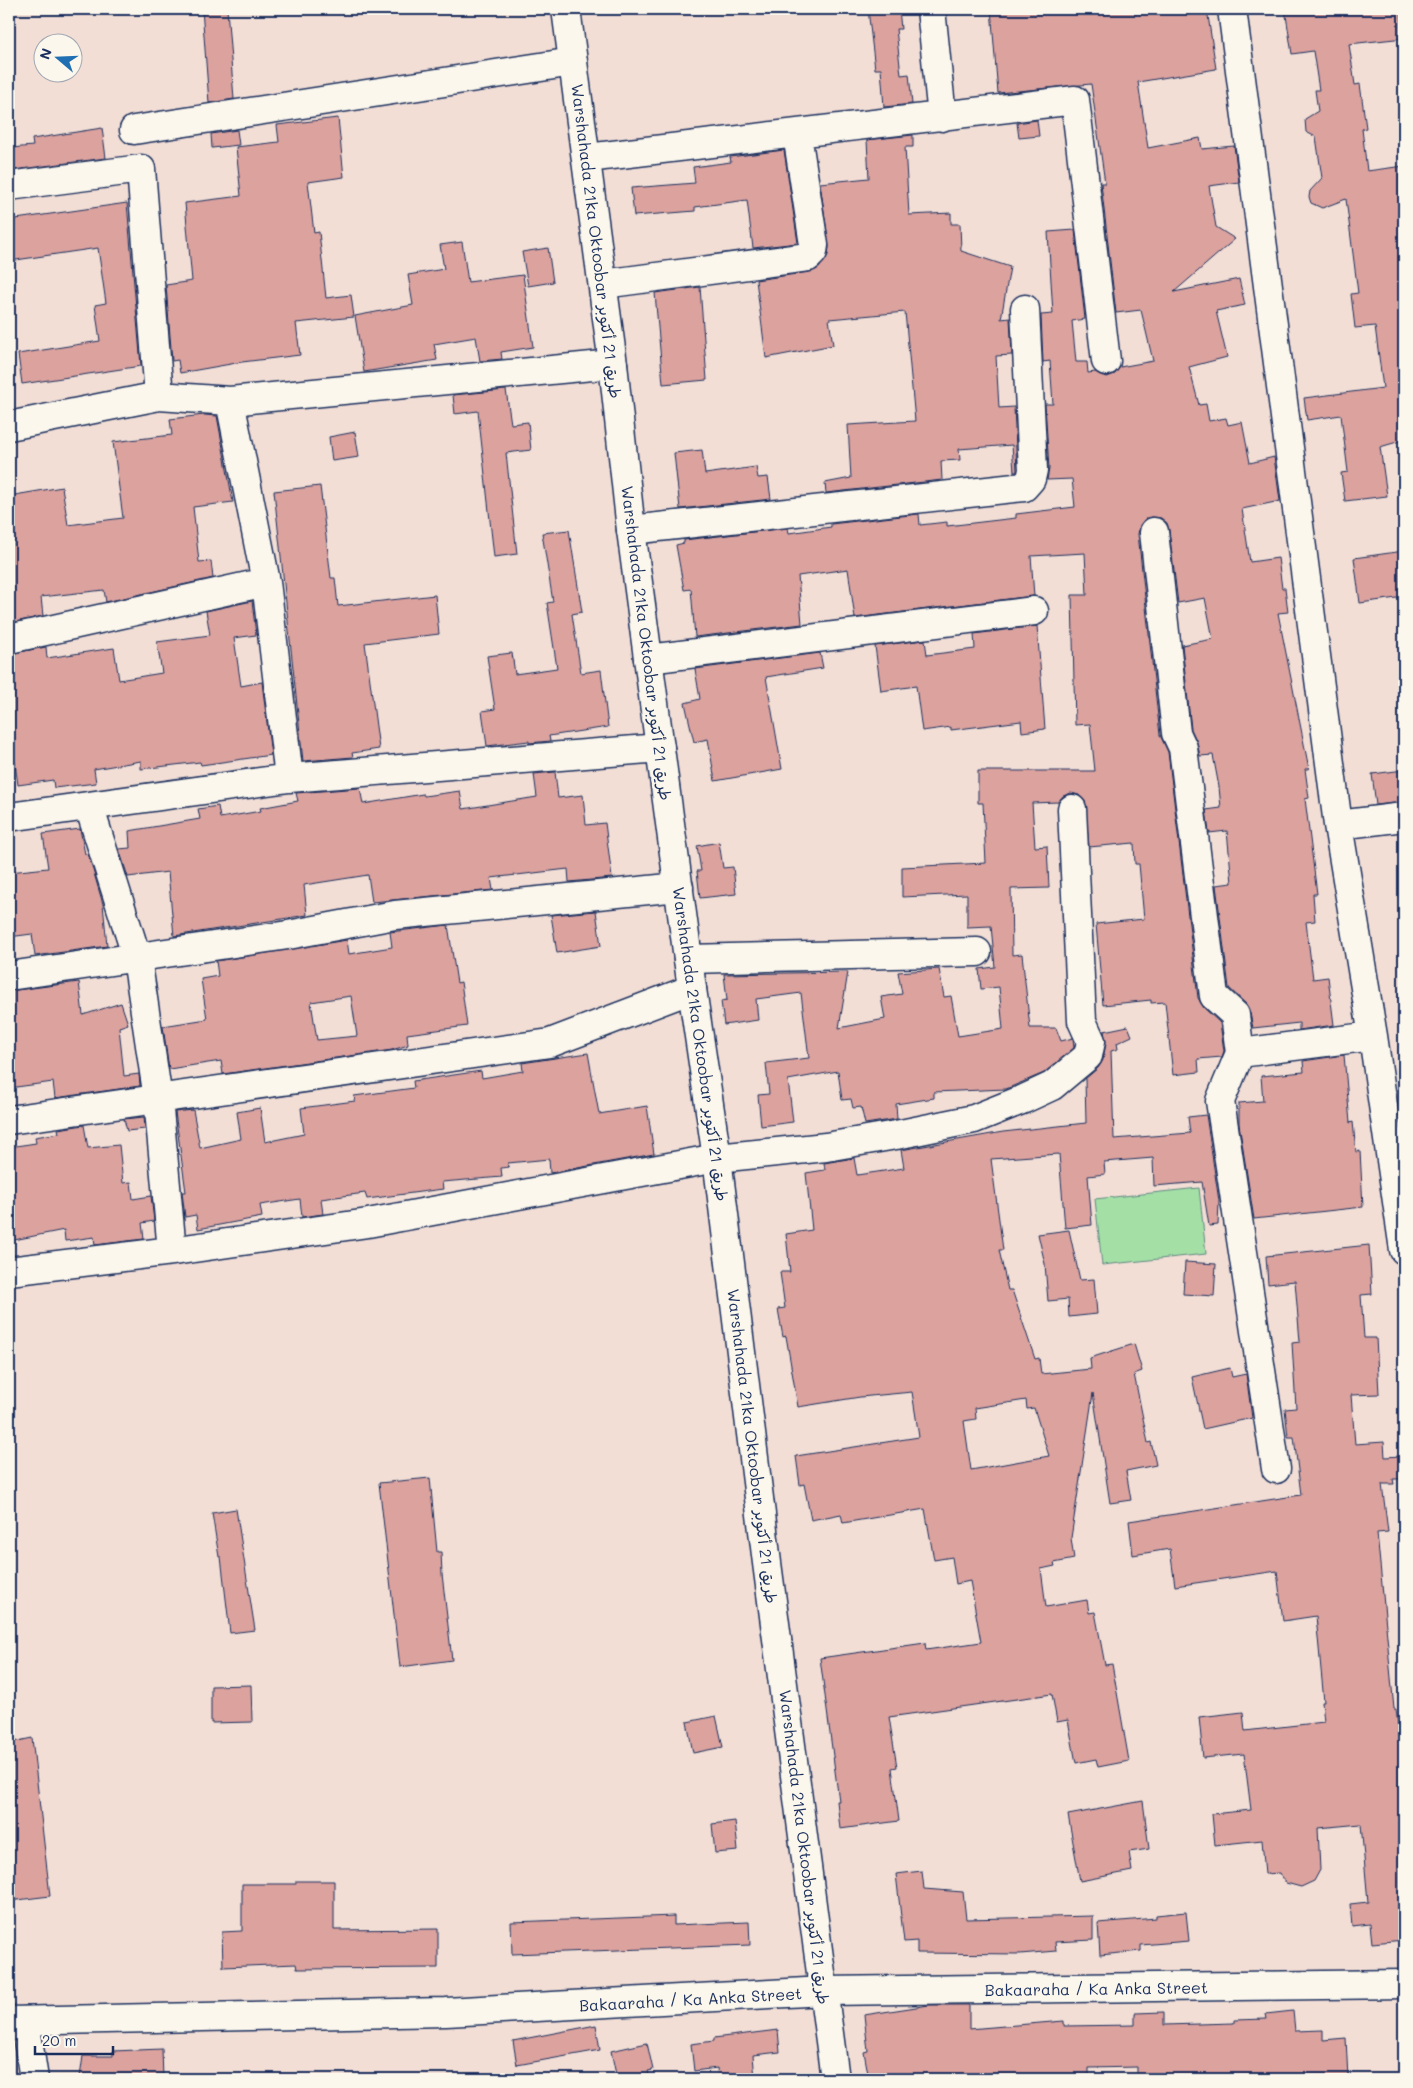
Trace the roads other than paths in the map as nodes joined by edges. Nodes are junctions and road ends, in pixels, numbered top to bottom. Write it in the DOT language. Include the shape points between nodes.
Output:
graph roads {
  1 [pos="566,9"];
  2 [pos="931,9"];
  3 [pos="1232,9"];
  4 [pos="573,62"];
  5 [pos="942,117"];
  6 [pos="134,130"];
  7 [pos="796,134"];
  8 [pos="587,158"];
  9 [pos="9,186"];
  10 [pos="603,284"];
  11 [pos="1025,309"];
  12 [pos="1106,361"];
  13 [pos="613,364"];
  14 [pos="159,396"];
  15 [pos="230,401"];
  16 [pos="9,426"];
  17 [pos="631,530"];
  18 [pos="1154,532"];
  19 [pos="266,582"];
  20 [pos="1034,611"];
  21 [pos="9,639"];
  22 [pos="648,659"];
  23 [pos="660,748"];
  24 [pos="289,778"];
  25 [pos="89,806"];
  26 [pos="1072,809"];
  27 [pos="9,817"];
  28 [pos="1404,817"];
  29 [pos="1338,825"];
  30 [pos="679,887"];
  31 [pos="977,952"];
  32 [pos="137,958"];
  33 [pos="688,959"];
  34 [pos="9,976"];
  35 [pos="692,989"];
  36 [pos="1373,1036"];
  37 [pos="1240,1053"];
  38 [pos="158,1099"];
  39 [pos="9,1120"];
  40 [pos="717,1158"];
  41 [pos="1404,1250"];
  42 [pos="172,1251"];
  43 [pos="9,1271"];
  44 [pos="1276,1469"];
  45 [pos="1404,1984"];
  46 [pos="824,1991"];
  47 [pos="17,2021"];
  48 [pos="34,2079"];
  49 [pos="835,2079"];
  1 -- 4 [label="street, Warshahada 21ka Oktoobar طريق 21 أكتوبر"];
  2 -- 5 [label="street"];
  3 -- 29 [label="street"];
  4 -- 6 [label="street"];
  4 -- 8 [label="street, Warshahada 21ka Oktoobar طريق 21 أكتوبر"];
  5 -- 7 [label="street"];
  5 -- 12 [label="street" via="1075,100"];
  7 -- 8 [label="street"];
  7 -- 10 [label="street" via="814,245 814,252 808,257"];
  8 -- 10 [label="street, Warshahada 21ka Oktoobar طريق 21 أكتوبر"];
  9 -- 14 [label="street" via="141,169"];
  10 -- 13 [label="street, Warshahada 21ka Oktoobar طريق 21 أكتوبر"];
  11 -- 17 [label="street" via="1033,470 1024,487"];
  13 -- 15 [label="street"];
  13 -- 17 [label="street, Warshahada 21ka Oktoobar طريق 21 أكتوبر"];
  14 -- 15 [label="street"];
  14 -- 16 [label="street"];
  15 -- 19 [label="street"];
  17 -- 22 [label="street, Warshahada 21ka Oktoobar طريق 21 أكتوبر"];
  18 -- 37 [label="street" via="1176,734 1183,748 1214,996 1235,1015"];
  19 -- 21 [label="street"];
  19 -- 24 [label="street"];
  20 -- 22 [label="street"];
  22 -- 23 [label="street, Warshahada 21ka Oktoobar طريق 21 أكتوبر"];
  23 -- 24 [label="street"];
  23 -- 30 [label="street, Warshahada 21ka Oktoobar طريق 21 أكتوبر"];
  24 -- 25 [label="street"];
  25 -- 27 [label="street"];
  25 -- 32 [label="street"];
  26 -- 40 [label="street" via="1082,1021 1091,1041 1088,1056 1052,1086 974,1119 826,1146"];
  28 -- 29 [label="street"];
  29 -- 36 [label="street"];
  30 -- 32 [label="street" via="395,915"];
  30 -- 33 [label="street, Warshahada 21ka Oktoobar طريق 21 أكتوبر"];
  31 -- 33 [label="street"];
  32 -- 34 [label="street"];
  32 -- 38 [label="street"];
  33 -- 35 [label="street, Warshahada 21ka Oktoobar طريق 21 أكتوبر"];
  35 -- 38 [label="street" via="550,1043"];
  35 -- 40 [label="street, Warshahada 21ka Oktoobar طريق 21 أكتوبر"];
  36 -- 37 [label="street"];
  36 -- 41 [label="street"];
  37 -- 44 [label="street" via="1220,1100"];
  38 -- 39 [label="street"];
  38 -- 42 [label="street"];
  40 -- 42 [label="street" via="368,1223"];
  40 -- 46 [label="street, Warshahada 21ka Oktoobar طريق 21 أكتوبر"];
  42 -- 43 [label="street"];
  45 -- 46 [label="street, Bakaaraha / Ka Anka Street"];
  46 -- 47 [label="street, Bakaaraha / Ka Anka Street" via="446,2012"];
  46 -- 49 [label="street, Warshahada 21ka Oktoobar طريق 21 أكتوبر"];
  47 -- 48 [label="street"];
}
